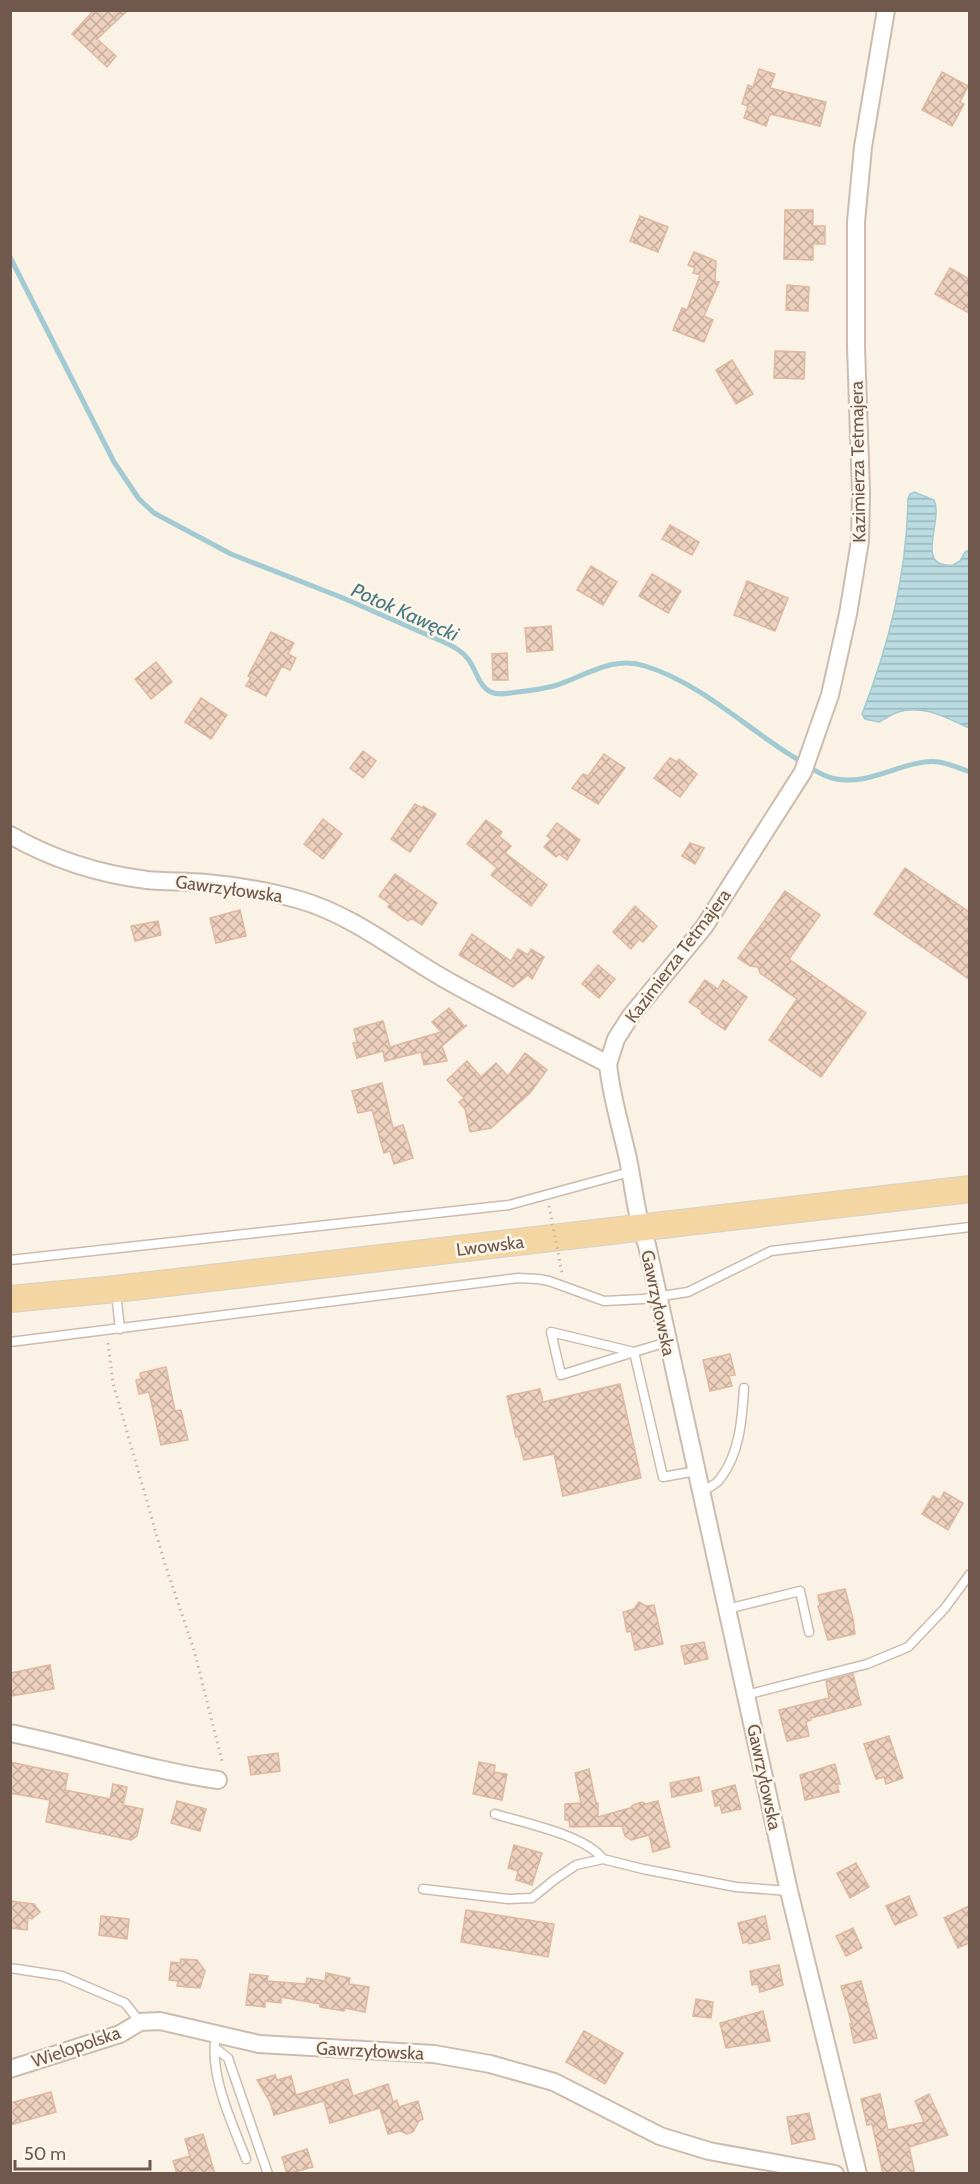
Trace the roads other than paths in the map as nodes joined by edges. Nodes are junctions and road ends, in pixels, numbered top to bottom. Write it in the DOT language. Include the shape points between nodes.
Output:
graph roads {
  1 [pos="886,10"];
  2 [pos="10,835"];
  3 [pos="608,1064"];
  4 [pos="630,1172"];
  5 [pos="969,1190"];
  6 [pos="969,1227"];
  7 [pos="641,1229"];
  8 [pos="10,1260"];
  9 [pos="116,1289"];
  10 [pos="657,1298"];
  11 [pos="10,1299"];
  12 [pos="120,1329"];
  13 [pos="10,1342"];
  14 [pos="667,1342"];
  15 [pos="633,1352"];
  16 [pos="744,1388"];
  17 [pos="696,1471"];
  18 [pos="700,1492"];
  19 [pos="969,1574"];
  20 [pos="727,1609"];
  21 [pos="809,1632"];
  22 [pos="746,1695"];
  23 [pos="10,1732"];
  24 [pos="218,1780"];
  25 [pos="495,1814"];
  26 [pos="603,1859"];
  27 [pos="423,1888"];
  28 [pos="789,1891"];
  29 [pos="10,1968"];
  30 [pos="140,2022"];
  31 [pos="216,2041"];
  32 [pos="10,2069"];
  33 [pos="246,2159"];
  34 [pos="268,2174"];
  35 [pos="835,2174"];
  36 [pos="858,2174"];
  1 -- 3 [label="street, Kazimierza Tetmajera" via="863,147 856,222 860,541 830,694 806,765 704,927 630,1017"];
  2 -- 3 [label="street, Gawrzyłowska" via="50,855 100,871 148,880 248,888 312,904 359,926 466,992"];
  3 -- 4 [label="street, Gawrzyłowska"];
  4 -- 7 [label="street, Gawrzyłowska"];
  4 -- 8 [label="lane" via="509,1205"];
  5 -- 7 [label="main road, Lwowska"];
  6 -- 10 [label="lane" via="771,1251 688,1292"];
  7 -- 9 [label="main road, Lwowska"];
  7 -- 10 [label="street, Gawrzyłowska"];
  9 -- 11 [label="main road, Lwowska"];
  9 -- 12 [label="lane"];
  10 -- 12 [label="lane" via="604,1301 538,1278 518,1278"];
  10 -- 14 [label="street, Gawrzyłowska"];
  12 -- 13 [label="lane"];
  14 -- 15 [label="lane"];
  14 -- 17 [label="street, Gawrzyłowska"];
  15 -- 15 [label="lane" via="561,1375 551,1332 572,1337"];
  15 -- 17 [label="lane" via="663,1477"];
  16 -- 18 [label="lane" via="742,1427 732,1457 719,1481"];
  17 -- 18 [label="street, Gawrzyłowska"];
  18 -- 20 [label="street, Gawrzyłowska"];
  19 -- 22 [label="lane" via="945,1608 908,1647 867,1665"];
  20 -- 21 [label="lane" via="800,1591"];
  20 -- 22 [label="street, Gawrzyłowska"];
  22 -- 28 [label="street, Gawrzyłowska"];
  23 -- 24 [label="street" via="178,1774"];
  25 -- 26 [label="lane" via="580,1841"];
  26 -- 27 [label="lane" via="576,1865 532,1898 508,1899"];
  26 -- 28 [label="lane" via="736,1887"];
  28 -- 36 [label="street, Gawrzyłowska"];
  29 -- 30 [label="lane, Wielopolska" via="62,1976 125,2003"];
  30 -- 31 [label="street, Gawrzyłowska" via="160,2021"];
  30 -- 32 [label="street, Wielopolska" via="120,2034"];
  31 -- 33 [label="lane" via="214,2057 224,2100"];
  31 -- 34 [label="lane" via="228,2058"];
  31 -- 35 [label="street, Gawrzyłowska" via="434,2054 490,2064 554,2082 660,2136 709,2151"];
}
